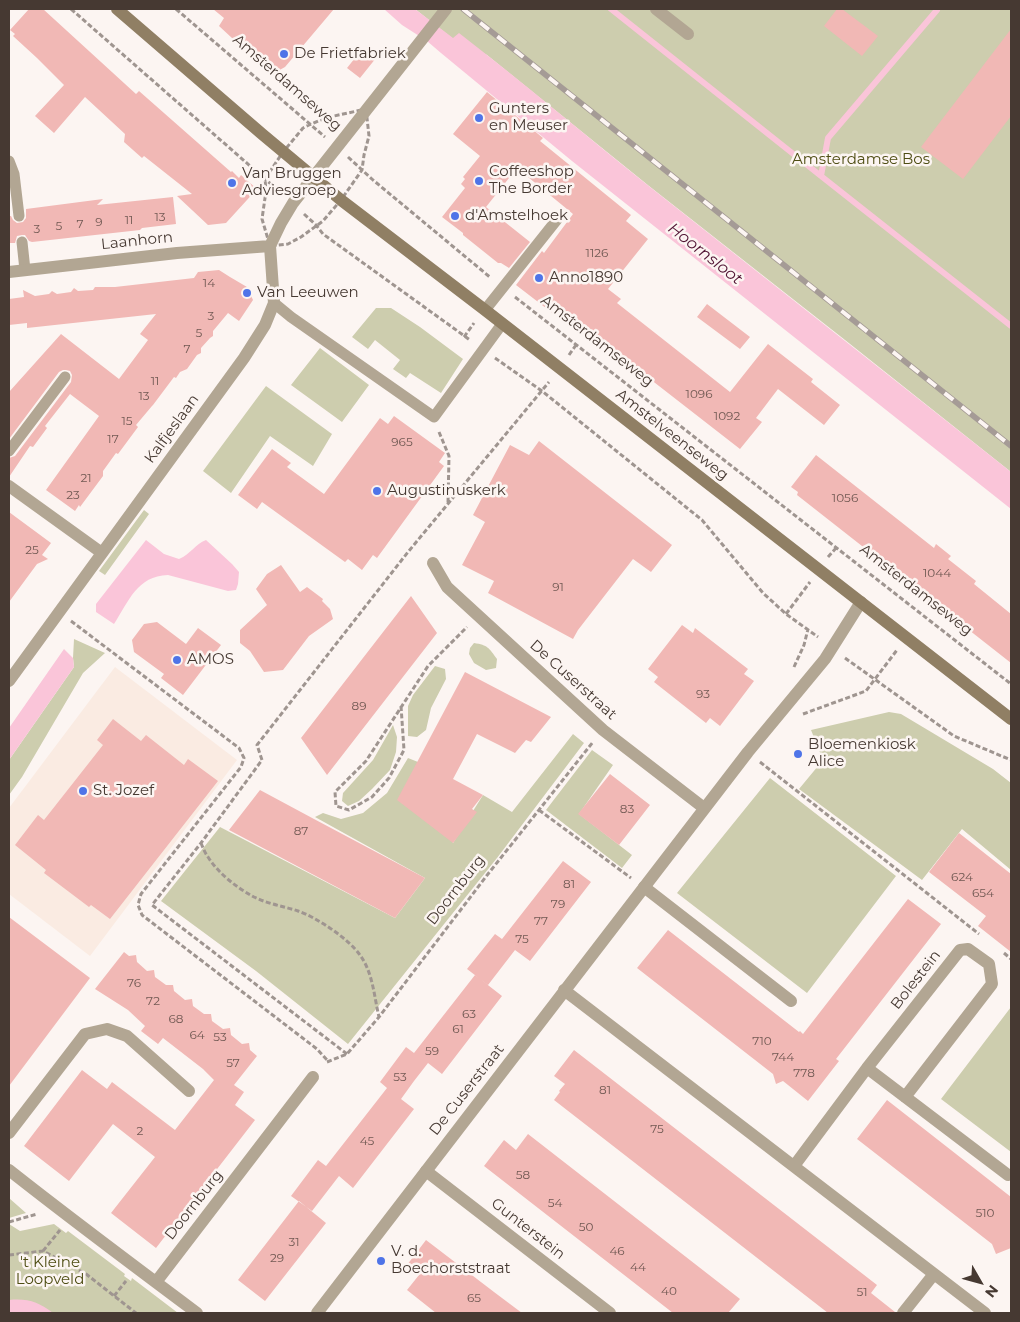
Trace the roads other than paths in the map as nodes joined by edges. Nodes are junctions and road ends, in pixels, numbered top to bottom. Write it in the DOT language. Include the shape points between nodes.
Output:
graph roads {
  1 [pos="117,9"];
  2 [pos="656,9"];
  3 [pos="443,12"];
  4 [pos="688,34"];
  5 [pos="9,161"];
  6 [pos="313,177"];
  7 [pos="19,216"];
  8 [pos="559,218"];
  9 [pos="22,242"];
  10 [pos="270,246"];
  11 [pos="25,270"];
  12 [pos="9,272"];
  13 [pos="274,303"];
  14 [pos="485,310"];
  15 [pos="502,324"];
  16 [pos="65,377"];
  17 [pos="9,451"];
  18 [pos="9,486"];
  19 [pos="102,553"];
  20 [pos="433,563"];
  21 [pos="861,602"];
  22 [pos="9,681"];
  23 [pos="1011,719"];
  24 [pos="704,808"];
  25 [pos="644,887"];
  26 [pos="564,990"];
  27 [pos="791,1001"];
  28 [pos="867,1068"];
  29 [pos="313,1077"];
  30 [pos="189,1091"];
  31 [pos="906,1097"];
  32 [pos="9,1133"];
  33 [pos="794,1166"];
  34 [pos="9,1170"];
  35 [pos="426,1171"];
  36 [pos="1008,1175"];
  37 [pos="934,1274"];
  38 [pos="156,1282"];
  39 [pos="197,1313"];
  40 [pos="317,1313"];
  41 [pos="610,1313"];
  42 [pos="903,1313"];
  43 [pos="986,1313"];
  1 -- 6 [label="main road"];
  2 -- 4 [label="street"];
  3 -- 6 [label="street, Kalfjeslaan"];
  5 -- 7 [label="lane" via="14,174"];
  6 -- 10 [label="street, Kalfjeslaan" via="292,203"];
  6 -- 14 [label="main road, Amstelveenseweg"];
  8 -- 14 [label="lane"];
  9 -- 11 [label="lane"];
  10 -- 11 [label="street, Laanhorn"];
  10 -- 13 [label="street, Kalfjeslaan"];
  11 -- 12 [label="street, Laanhorn"];
  13 -- 15 [label="lane" via="434,417"];
  13 -- 19 [label="street, Kalfjeslaan" via="265,325 244,358"];
  14 -- 15 [label="main road, Amstelveenseweg"];
  15 -- 21 [label="main road, Amstelveenseweg"];
  16 -- 17 [label="lane"];
  18 -- 19 [label="street"];
  19 -- 22 [label="street, Kalfjeslaan"];
  20 -- 24 [label="street, De Cuserstraat" via="447,587 602,730"];
  21 -- 23 [label="main road, Amstelveenseweg"];
  21 -- 24 [label="street, De Cuserstraat" via="833,648"];
  24 -- 25 [label="street, De Cuserstraat"];
  25 -- 26 [label="street, De Cuserstraat"];
  25 -- 27 [label="street"];
  26 -- 33 [label="street"];
  26 -- 35 [label="street, De Cuserstraat"];
  28 -- 31 [label="street"];
  28 -- 31 [label="street, Bolestein" via="960,950 968,948 989,964 992,984"];
  28 -- 33 [label="street, Bolestein"];
  29 -- 38 [label="street, Doornburg"];
  30 -- 32 [label="street" via="127,1036 107,1029 85,1034"];
  31 -- 36 [label="street"];
  33 -- 37 [label="street"];
  34 -- 38 [label="street"];
  35 -- 40 [label="street, De Cuserstraat"];
  35 -- 41 [label="street, Gunterstein"];
  37 -- 42 [label="street"];
  37 -- 43 [label="street"];
  38 -- 39 [label="street"];
}
